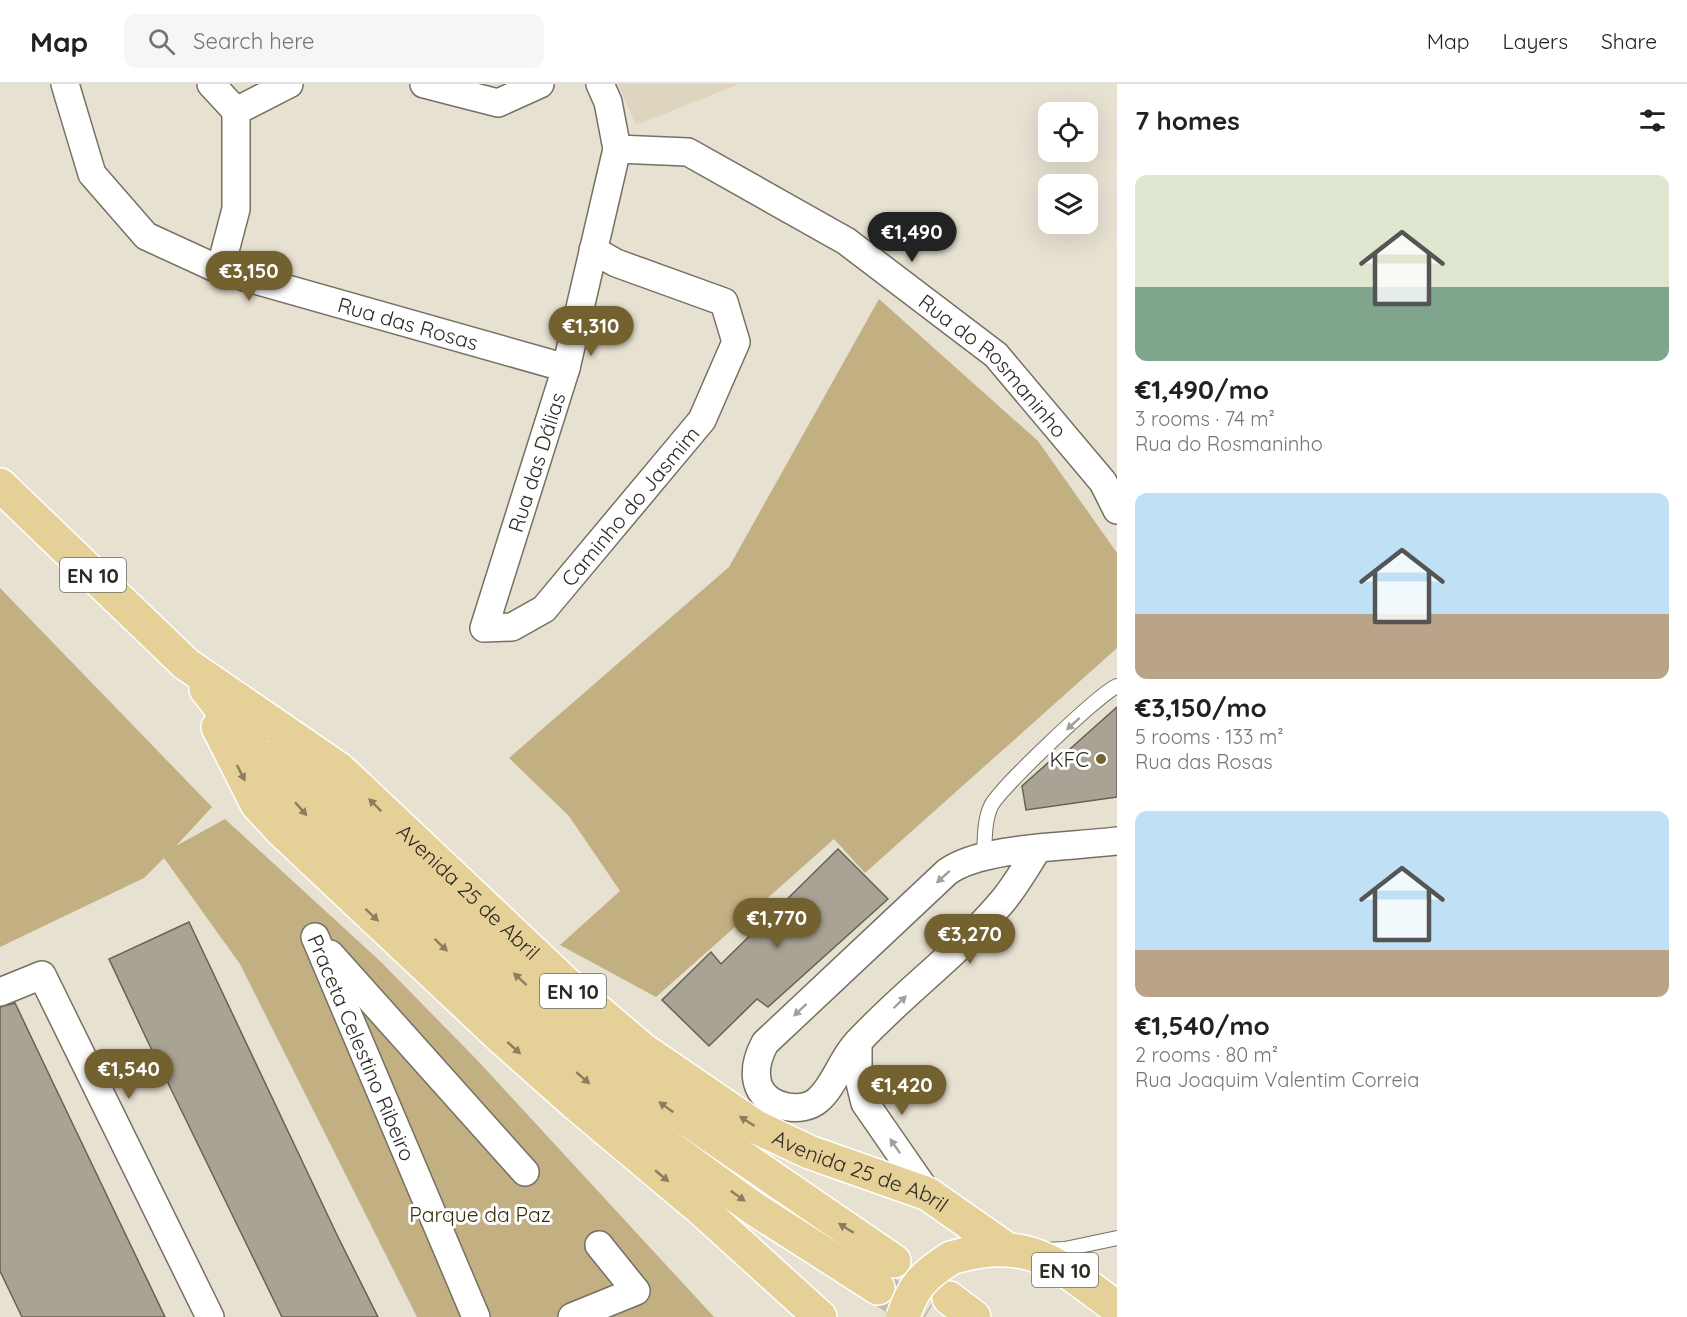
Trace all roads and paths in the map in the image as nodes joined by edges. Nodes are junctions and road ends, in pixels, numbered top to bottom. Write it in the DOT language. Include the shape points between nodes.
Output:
graph roads {
  1 [pos="65,84"];
  2 [pos="211,84"];
  3 [pos="289,84"];
  4 [pos="424,84"];
  5 [pos="540,84"];
  6 [pos="600,84"];
  7 [pos="236,111"];
  8 [pos="617,149"];
  9 [pos="593,250"];
  10 [pos="220,270"];
  11 [pos="566,368"];
  12 [pos="0,485"];
  13 [pos="1117,510"];
  14 [pos="484,628"];
  15 [pos="186,664"];
  16 [pos="1117,686"];
  17 [pos="1117,841"];
  18 [pos="1037,850"];
  19 [pos="984,856"];
  20 [pos="0,992"];
  21 [pos="858,1042"];
  22 [pos="525,1172"];
  23 [pos="928,1194"];
  24 [pos="1117,1238"];
  25 [pos="599,1245"];
  26 [pos="1014,1249"];
  27 [pos="886,1274"];
  28 [pos="1117,1308"];
  29 [pos="210,1317"];
  30 [pos="476,1317"];
  31 [pos="572,1317"];
  32 [pos="820,1317"];
  33 [pos="903,1317"];
  1 -- 10 [label="street, Rua das Rosas" via="92,174 146,236"];
  2 -- 7 [label="street"];
  3 -- 7 [label="street"];
  4 -- 5 [label="street" via="498,103"];
  6 -- 8 [label="street, Rua das Dálias" via="608,102"];
  7 -- 10 [label="street" via="236,209"];
  8 -- 9 [label="street, Rua das Dálias"];
  8 -- 13 [label="street, Rua do Rosmaninho" via="688,152 846,241 996,355 1103,482"];
  9 -- 11 [label="street, Rua das Dálias"];
  9 -- 14 [label="street, Caminho do Jasmim" via="616,263 724,303 736,342 702,420 544,609 512,627"];
  10 -- 11 [label="street, Rua das Rosas"];
  11 -- 14 [label="street, Rua das Dálias"];
  12 -- 15 [label="main road, Avenida 25 de Abril / EN 10"];
  23 -- 15 [label="main road, Avenida 25 de Abril / EN 10, one-way" via="809,1152 756,1127 676,1073 574,992 339,769"];
  15 -- 27 [label="main road, EN 10" via="302,810 582,1077 658,1139 744,1201"];
  15 -- 32 [label="main road, Avenida 25 de Abril / EN 10, one-way" via="257,804 280,830 503,1039"];
  16 -- 19 [label="lane, one-way" via="1005,786 991,807"];
  17 -- 18 [label="street"];
  18 -- 19 [label="street"];
  21 -- 18 [label="street, one-way" via="996,909"];
  19 -- 21 [label="street, one-way" via="947,872 765,1043 757,1064 759,1088 775,1103 798,1108 810,1105 826,1090"];
  20 -- 29 [label="street" via="42,975"];
  23 -- 21 [label="street, one-way" via="865,1103 858,1075"];
  22 -- 30 [label="street, Praceta Celestino Ribeiro" via="315,937"];
  23 -- 26 [label="main road, Avenida 25 de Abril / EN 10"];
  24 -- 26 [label="lane" via="1065,1250"];
  25 -- 31 [label="street" via="636,1291"];
  26 -- 28 [label="main road, Avenida 25 de Abril / EN 10" via="1039,1255"];
  26 -- 33 [label="main road, EN 10, bridge" via="970,1252 951,1258 929,1272 911,1293"];
}
